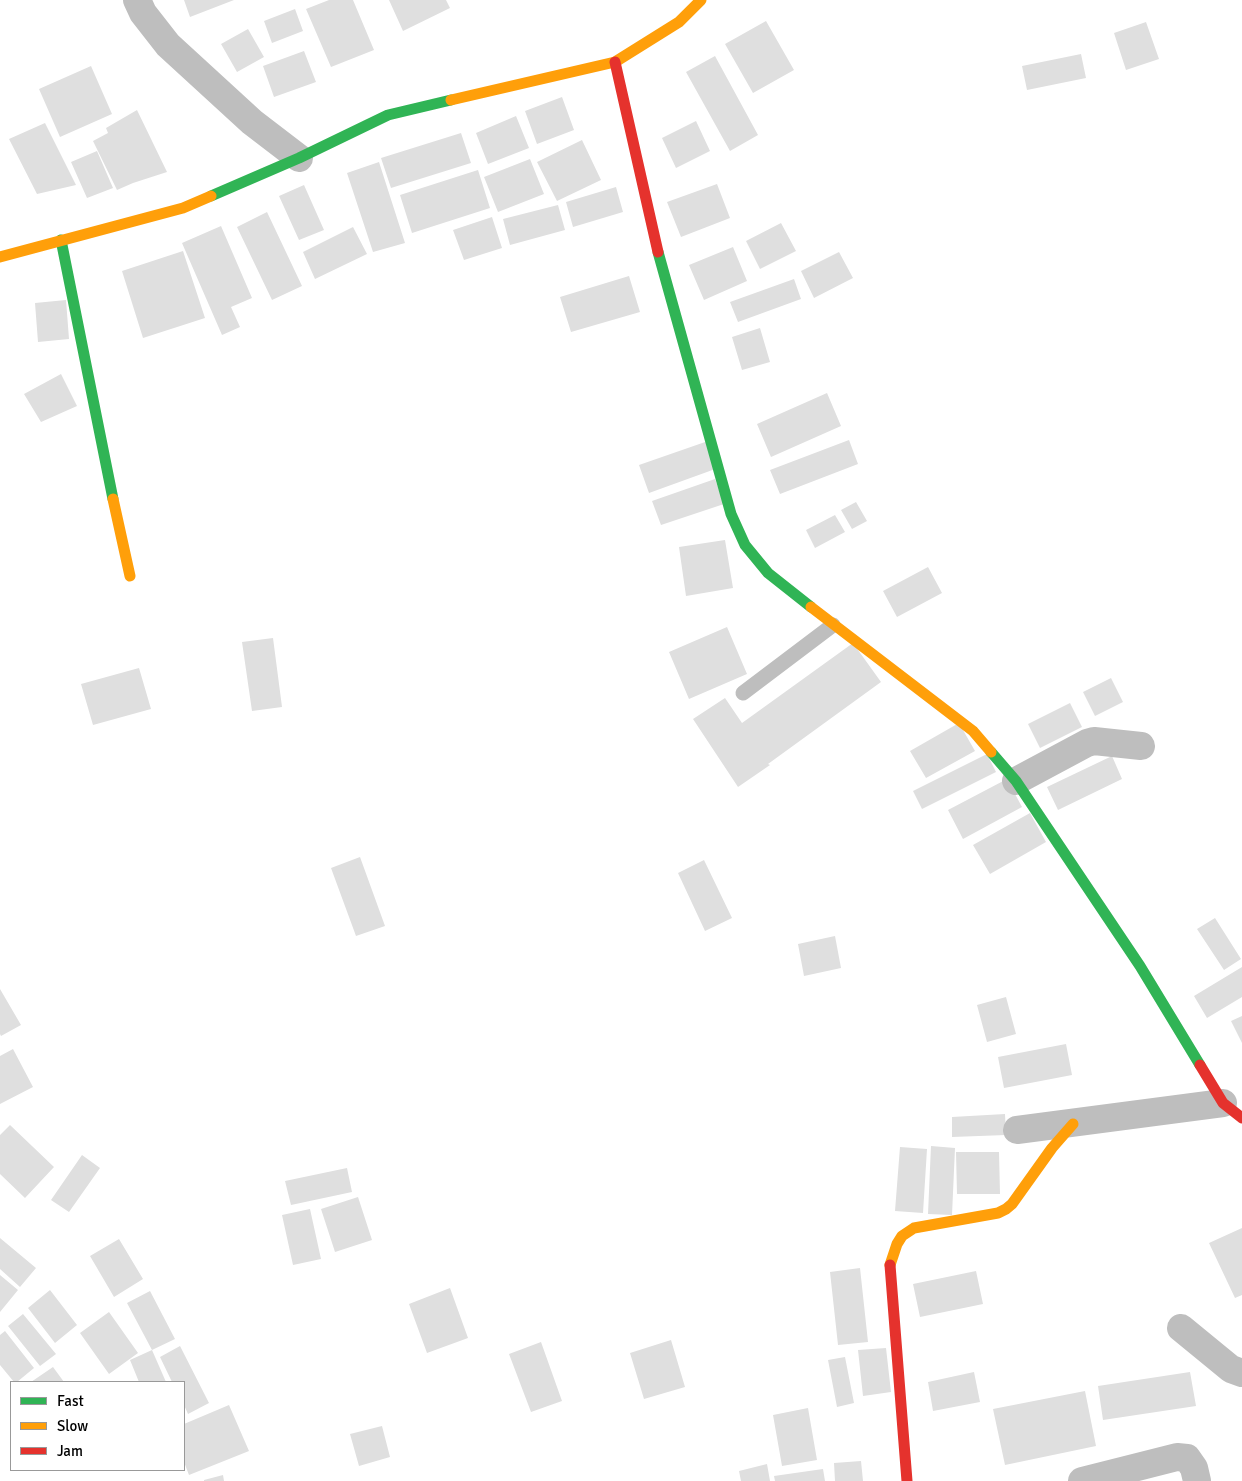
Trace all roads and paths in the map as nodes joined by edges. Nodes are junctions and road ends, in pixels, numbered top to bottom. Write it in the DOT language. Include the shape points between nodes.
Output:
graph roads {
  1 [pos="137,0"];
  2 [pos="701,0"];
  3 [pos="615,62"];
  4 [pos="300,158"];
  5 [pos="61,240"];
  6 [pos="0,257"];
  7 [pos="130,576"];
  8 [pos="833,625"];
  9 [pos="743,693"];
  10 [pos="1141,746"];
  11 [pos="1016,781"];
  12 [pos="1232,1110"];
  13 [pos="1073,1124"];
  14 [pos="1018,1130"];
  15 [pos="1180,1328"];
  16 [pos="1242,1373"];
  17 [pos="907,1481"];
  18 [pos="1082,1481"];
  19 [pos="1197,1481"];
  1 -- 4 [label="street" via="168,45 252,122"];
  2 -- 3 [label="street" via="679,22"];
  3 -- 4 [label="street" via="388,115"];
  3 -- 8 [label="street" via="662,270 731,514 745,545 768,573"];
  4 -- 5 [label="street" via="183,208"];
  5 -- 6 [label="street"];
  5 -- 7 [label="street"];
  8 -- 9 [label="lane"];
  8 -- 11 [label="street" via="973,731"];
  10 -- 11 [label="street" via="1094,742"];
  11 -- 12 [label="street"];
  12 -- 13 [label="street"];
  13 -- 14 [label="street"];
  13 -- 17 [label="street" via="1006,1209 914,1228 896,1244 890,1265"];
  15 -- 16 [label="street" via="1231,1369"];
  18 -- 19 [label="street" via="1177,1457 1187,1458"];
}
